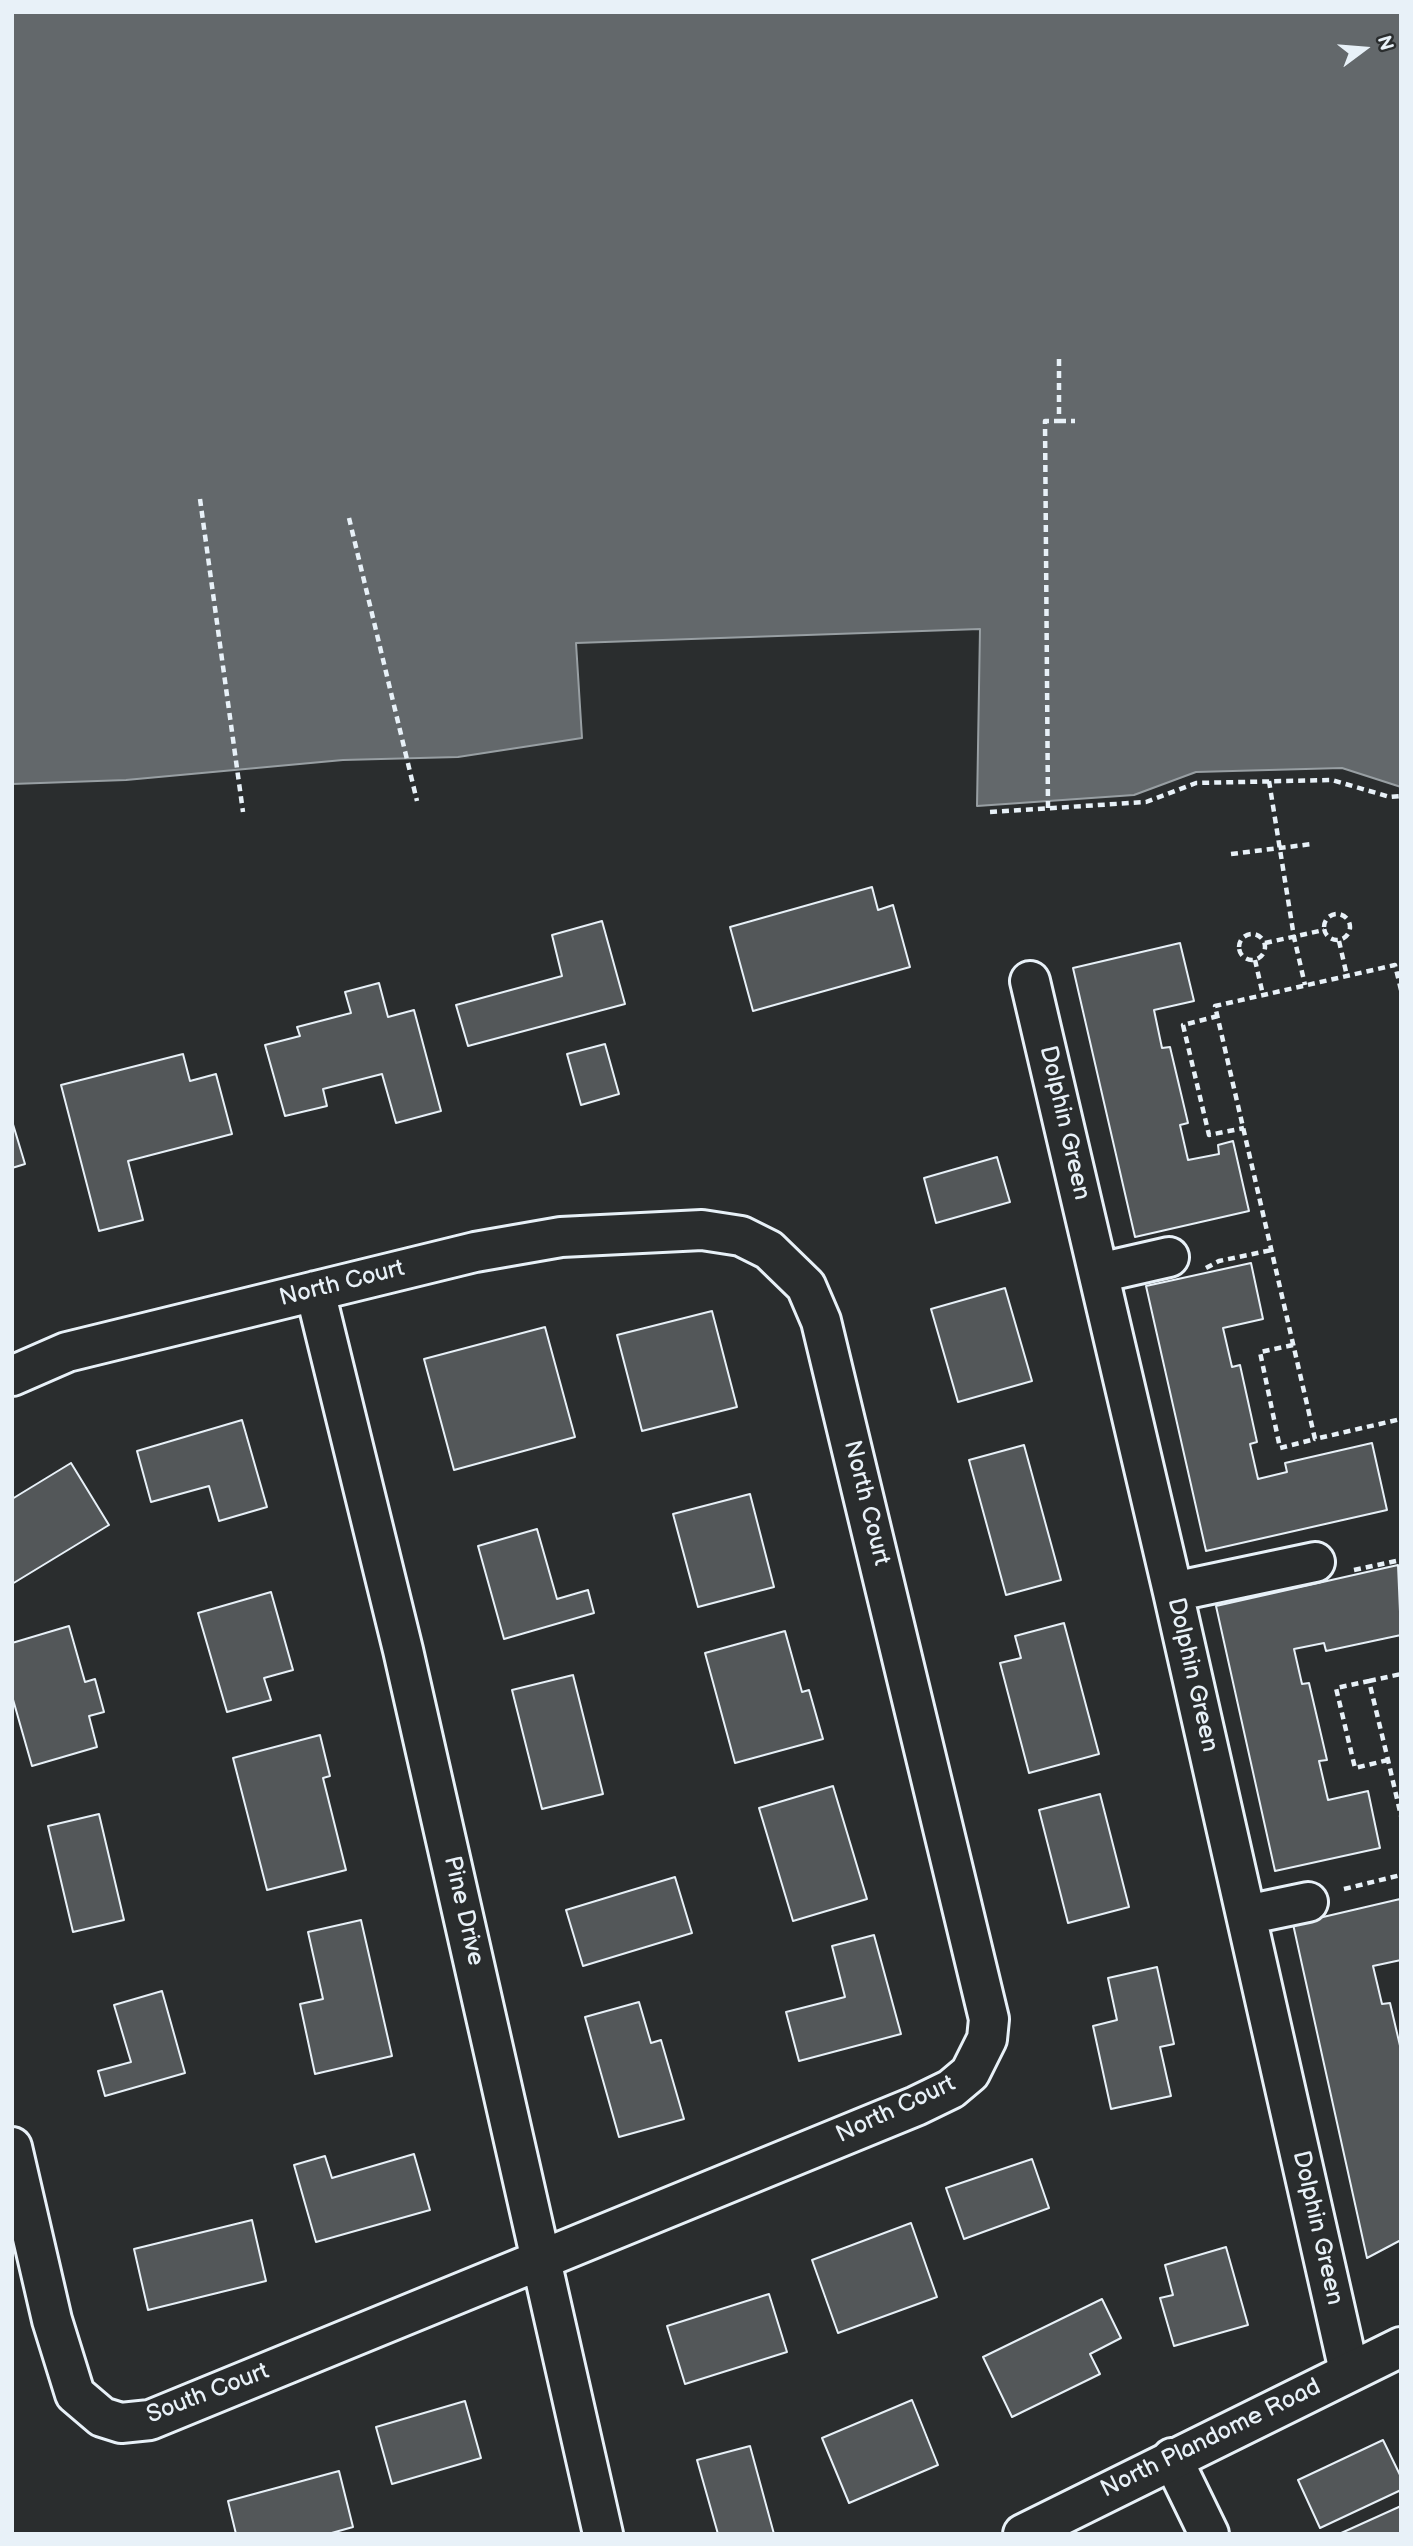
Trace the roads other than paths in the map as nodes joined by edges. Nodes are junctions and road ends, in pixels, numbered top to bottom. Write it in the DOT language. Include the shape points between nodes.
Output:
graph roads {
  1 [pos="1030,981"];
  2 [pos="1169,1257"];
  3 [pos="1099,1273"];
  4 [pos="315,1290"];
  5 [pos="12,1376"];
  6 [pos="1315,1562"];
  7 [pos="1174,1592"];
  8 [pos="1322,1896"];
  9 [pos="1246,1915"];
  10 [pos="12,2147"];
  11 [pos="542,2259"];
  12 [pos="1401,2347"];
  13 [pos="1349,2371"];
  14 [pos="1172,2458"];
  15 [pos="603,2534"];
  16 [pos="1023,2534"];
  17 [pos="1209,2534"];
  1 -- 3 [label="street, Dolphin Green"];
  2 -- 3 [label="street"];
  3 -- 7 [label="street, Dolphin Green"];
  4 -- 5 [label="street, North Court" via="67,1352"];
  4 -- 11 [label="street, Pine Drive" via="403,1650"];
  4 -- 11 [label="street, North Court" via="561,1237 702,1230 756,1243 795,1274 813,1299 821,1321 987,1999 987,2039 981,2055 970,2073 951,2089"];
  6 -- 7 [label="street"];
  7 -- 9 [label="street, Dolphin Green"];
  8 -- 9 [label="street"];
  9 -- 13 [label="street, Dolphin Green"];
  10 -- 11 [label="street, South Court" via="52,2320 75,2394 102,2417 121,2423 150,2420"];
  11 -- 15 [label="street, Pine Drive"];
  12 -- 13 [label="street, North Plandome Road"];
  13 -- 14 [label="street, North Plandome Road"];
  14 -- 16 [label="street, North Plandome Road"];
  14 -- 17 [label="street"];
}
